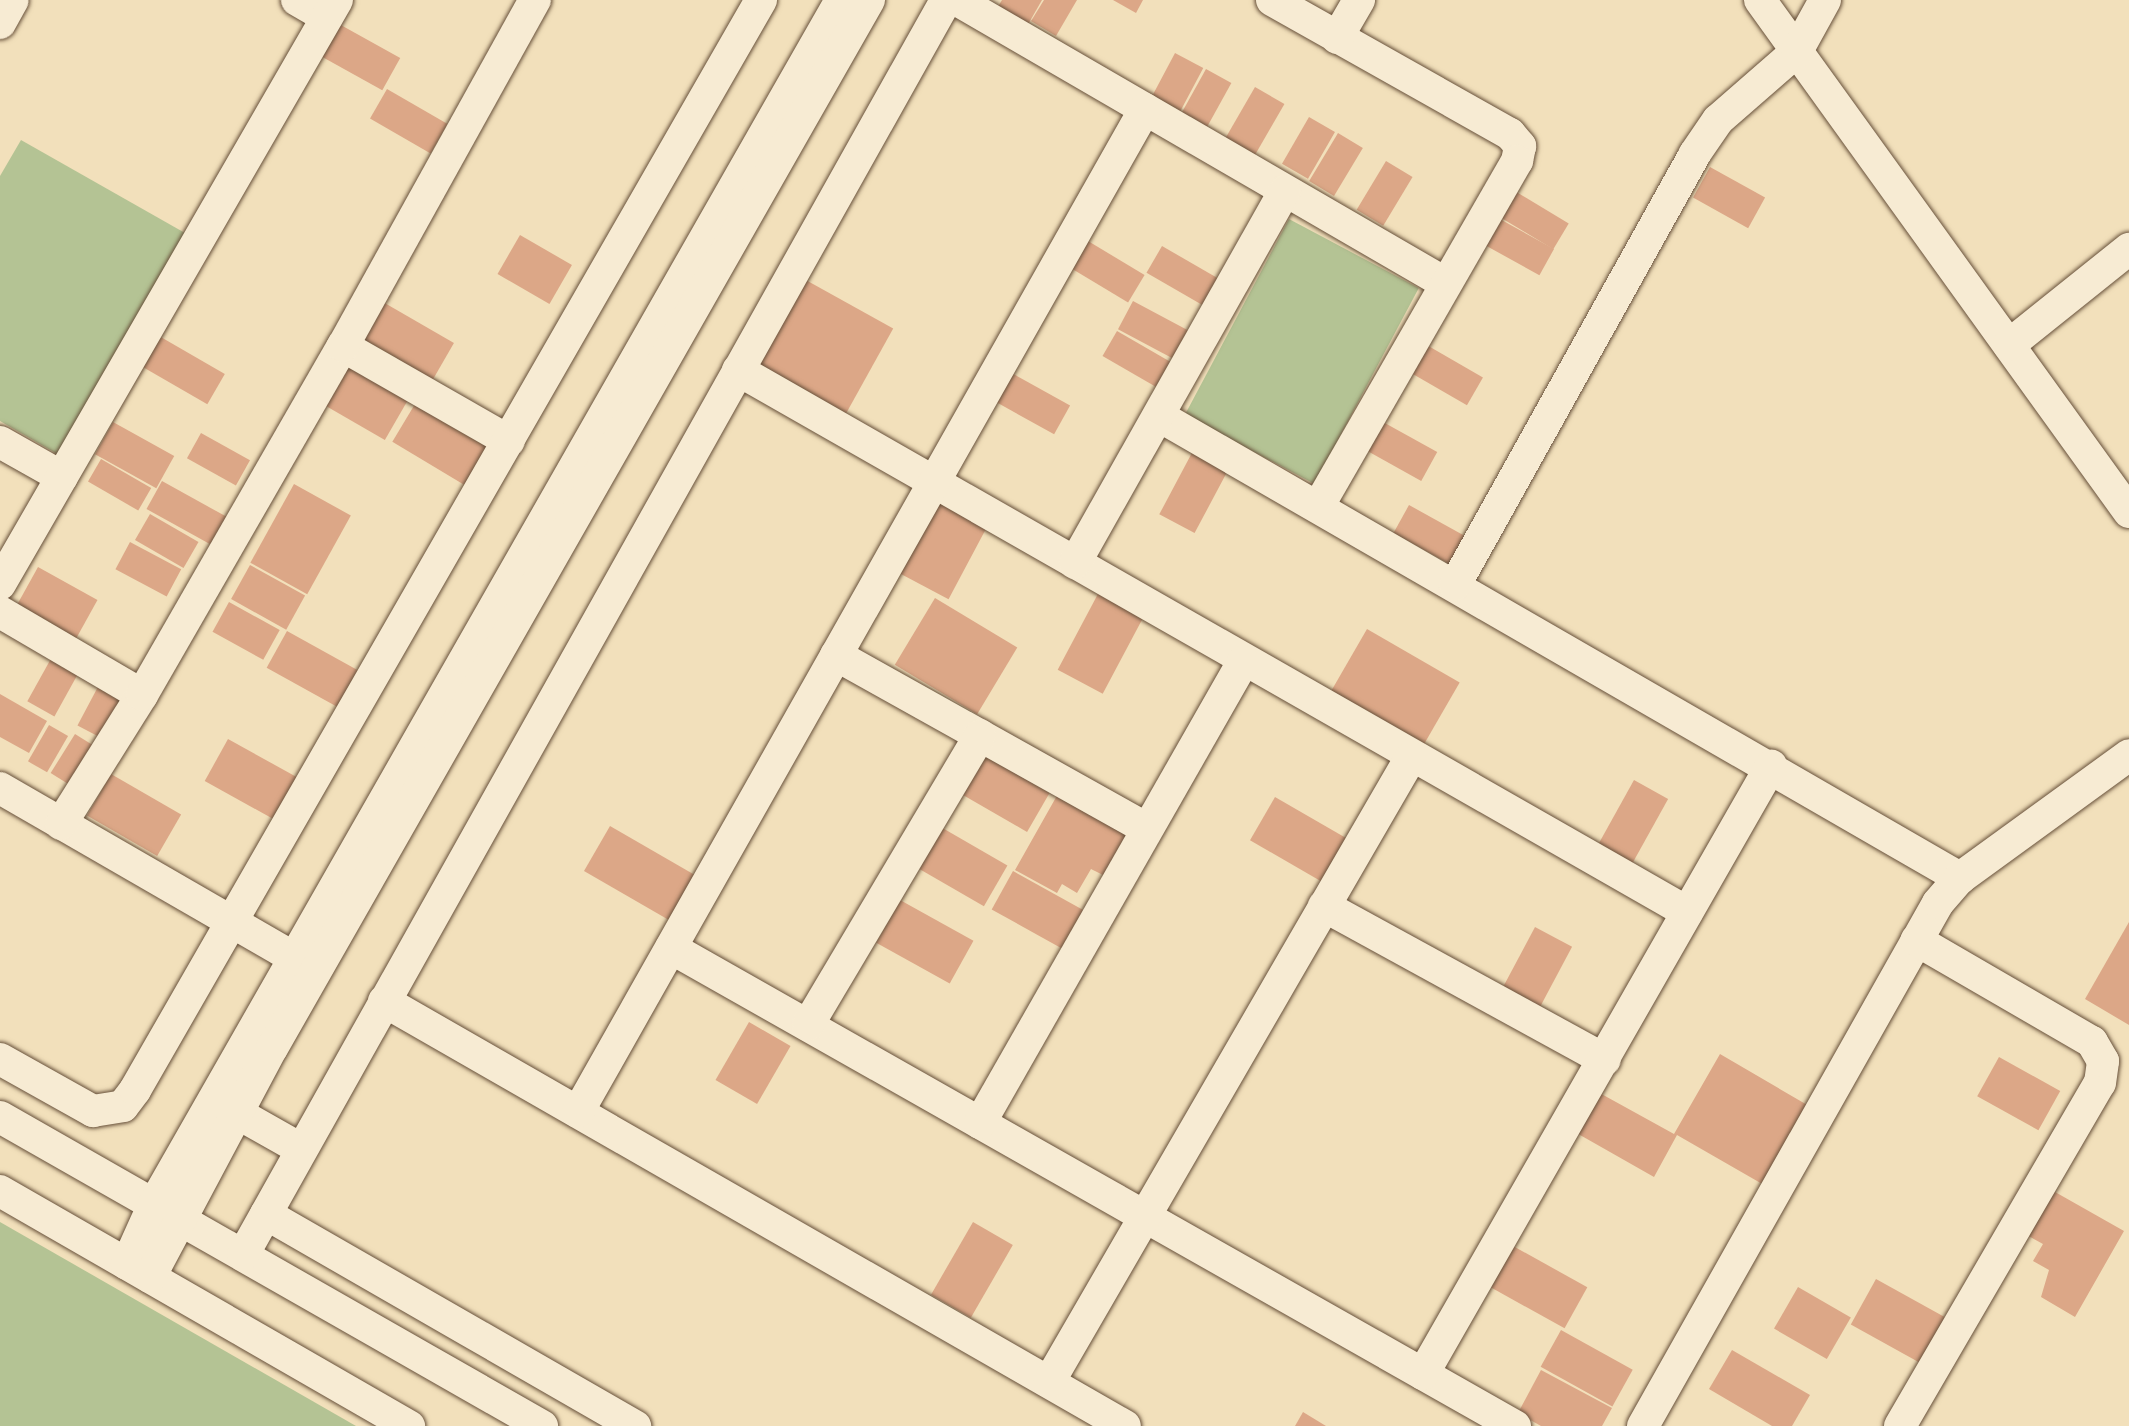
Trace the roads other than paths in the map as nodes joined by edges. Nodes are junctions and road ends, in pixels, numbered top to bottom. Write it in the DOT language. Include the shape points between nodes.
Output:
graph roads {
  1 [pos="13,0"];
  2 [pos="297,0"];
  3 [pos="535,0"];
  4 [pos="761,0"];
  5 [pos="841,0"];
  6 [pos="869,0"];
  7 [pos="946,0"];
  8 [pos="957,0"];
  9 [pos="1272,0"];
  10 [pos="1359,0"];
  11 [pos="1760,0"];
  12 [pos="1825,0"];
  13 [pos="332,9"];
  14 [pos="0,23"];
  15 [pos="1337,38"];
  16 [pos="1797,51"];
  17 [pos="1145,109"];
  18 [pos="1285,191"];
  19 [pos="2129,249"];
  20 [pos="1445,283"];
  21 [pos="2009,345"];
  22 [pos="343,346"];
  23 [pos="738,370"];
  24 [pos="1159,416"];
  25 [pos="509,441"];
  26 [pos="0,442"];
  27 [pos="62,477"];
  28 [pos="936,481"];
  29 [pos="1319,506"];
  30 [pos="2129,512"];
  31 [pos="1075,563"];
  32 [pos="0,584"];
  33 [pos="1455,585"];
  34 [pos="0,612"];
  35 [pos="836,655"];
  36 [pos="1243,662"];
  37 [pos="142,695"];
  38 [pos="980,735"];
  39 [pos="2129,755"];
  40 [pos="1411,757"];
  41 [pos="1771,766"];
  42 [pos="0,788"];
  43 [pos="61,824"];
  44 [pos="1147,829"];
  45 [pos="1960,878"];
  46 [pos="1324,906"];
  47 [pos="1687,912"];
  48 [pos="233,923"];
  49 [pos="1916,940"];
  50 [pos="671,948"];
  51 [pos="306,964"];
  52 [pos="384,1001"];
  53 [pos="808,1025"];
  54 [pos="0,1059"];
  55 [pos="1605,1060"];
  56 [pos="578,1112"];
  57 [pos="237,1113"];
  58 [pos="0,1117"];
  59 [pos="980,1123"];
  60 [pos="301,1149"];
  61 [pos="0,1191"];
  62 [pos="166,1211"];
  63 [pos="266,1214"];
  64 [pos="1145,1216"];
  65 [pos="243,1255"];
  66 [pos="138,1271"];
  67 [pos="1423,1374"];
  68 [pos="1049,1382"];
  69 [pos="409,1426"];
  70 [pos="542,1426"];
  71 [pos="635,1426"];
  72 [pos="1125,1426"];
  73 [pos="1515,1426"];
  74 [pos="1643,1426"];
  75 [pos="1900,1426"];
  1 -- 14 [label="street"];
  2 -- 13 [label="street"];
  3 -- 22 [label="street"];
  4 -- 25 [label="street"];
  5 -- 51 [label="street"];
  6 -- 51 [label="street"];
  7 -- 23 [label="street"];
  8 -- 17 [label="street"];
  9 -- 15 [label="street"];
  10 -- 15 [label="street"];
  11 -- 16 [label="street"];
  12 -- 16 [label="street"];
  13 -- 27 [label="street"];
  15 -- 20 [label="street" via="1510,134 1520,146 1517,161"];
  16 -- 21 [label="street"];
  16 -- 33 [label="street" via="1718,120 1694,155"];
  17 -- 18 [label="street"];
  17 -- 28 [label="street"];
  18 -- 20 [label="street"];
  18 -- 24 [label="street"];
  19 -- 21 [label="street"];
  20 -- 29 [label="street"];
  21 -- 30 [label="street"];
  22 -- 25 [label="street"];
  22 -- 37 [label="street"];
  23 -- 28 [label="street"];
  23 -- 52 [label="street"];
  24 -- 29 [label="street"];
  24 -- 31 [label="street"];
  25 -- 48 [label="street"];
  26 -- 27 [label="street"];
  27 -- 32 [label="street"];
  28 -- 31 [label="street"];
  28 -- 35 [label="street"];
  29 -- 33 [label="street"];
  31 -- 36 [label="street"];
  33 -- 41 [label="street"];
  34 -- 37 [label="street"];
  35 -- 38 [label="street"];
  35 -- 50 [label="street"];
  36 -- 40 [label="street"];
  36 -- 44 [label="street"];
  37 -- 43 [label="street"];
  38 -- 44 [label="street"];
  38 -- 53 [label="street"];
  39 -- 45 [label="street"];
  40 -- 46 [label="street"];
  40 -- 47 [label="street"];
  41 -- 45 [label="street"];
  41 -- 47 [label="street"];
  42 -- 43 [label="street"];
  43 -- 48 [label="street"];
  44 -- 59 [label="street"];
  45 -- 49 [label="street"];
  46 -- 55 [label="street"];
  46 -- 64 [label="street"];
  47 -- 55 [label="street"];
  48 -- 51 [label="street"];
  48 -- 54 [label="street" via="123,1106 93,1111"];
  49 -- 74 [label="street"];
  49 -- 75 [label="street" via="2092,1042 2103,1061 2100,1083"];
  50 -- 53 [label="street"];
  50 -- 56 [label="street"];
  51 -- 57 [label="street"];
  51 -- 62 [label="street"];
  52 -- 56 [label="street"];
  52 -- 60 [label="street"];
  53 -- 59 [label="street"];
  55 -- 67 [label="street"];
  56 -- 68 [label="street"];
  57 -- 60 [label="street"];
  57 -- 62 [label="street"];
  58 -- 62 [label="street"];
  59 -- 64 [label="street"];
  60 -- 63 [label="street"];
  61 -- 66 [label="street"];
  62 -- 65 [label="street"];
  62 -- 66 [label="street"];
  63 -- 65 [label="street"];
  63 -- 71 [label="street"];
  64 -- 67 [label="street"];
  64 -- 68 [label="street"];
  65 -- 70 [label="street"];
  66 -- 69 [label="street"];
  67 -- 73 [label="street"];
  68 -- 72 [label="street"];
}
